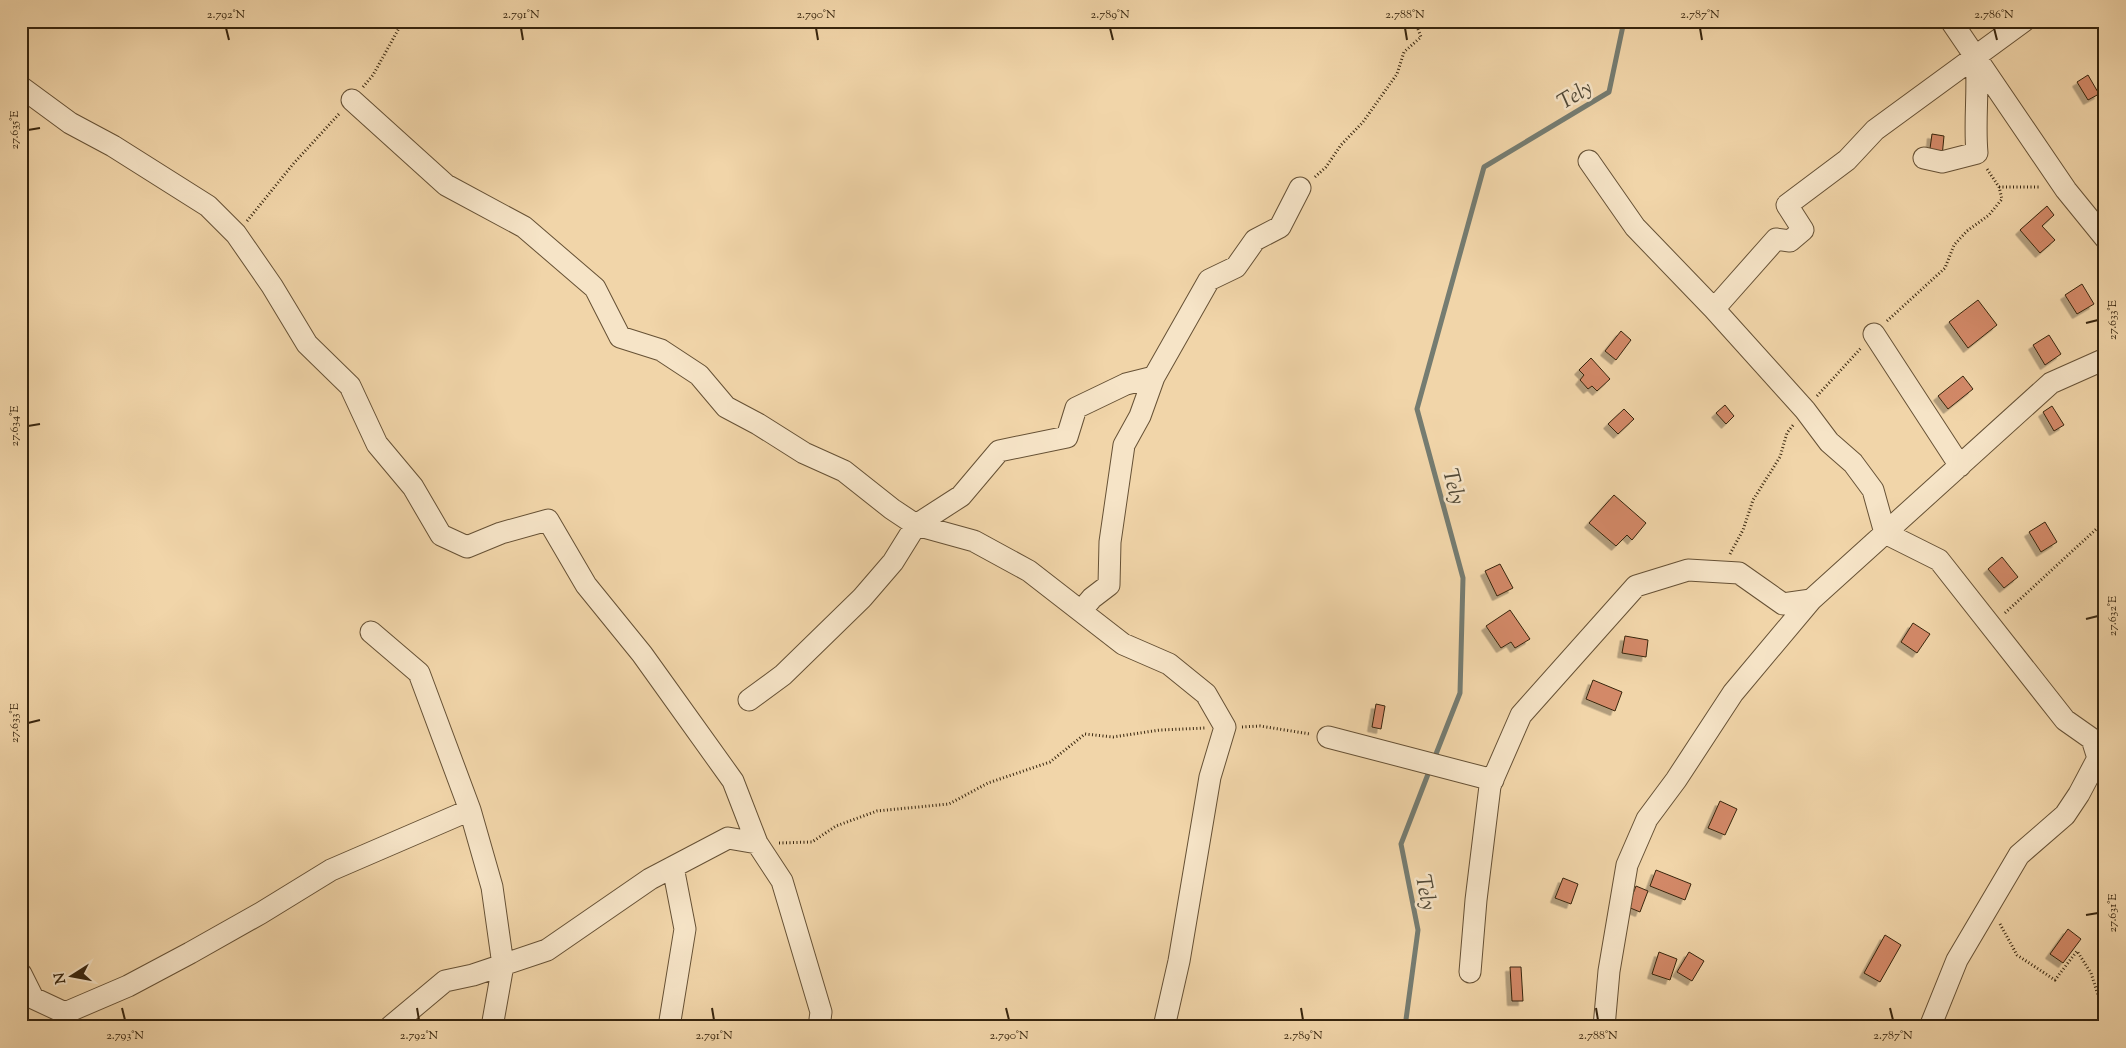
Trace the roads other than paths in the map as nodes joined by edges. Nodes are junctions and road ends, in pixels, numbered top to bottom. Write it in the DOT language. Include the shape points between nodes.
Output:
graph roads {
  1 [pos="1951,21"];
  2 [pos="2024,21"];
  3 [pos="1976,56"];
  4 [pos="21,88"];
  5 [pos="352,100"];
  6 [pos="1924,158"];
  7 [pos="1589,161"];
  8 [pos="1300,188"];
  9 [pos="2105,238"];
  10 [pos="1714,309"];
  11 [pos="1874,334"];
  12 [pos="2105,358"];
  13 [pos="1154,377"];
  14 [pos="1960,466"];
  15 [pos="916,525"];
  16 [pos="1885,533"];
  17 [pos="1811,600"];
  18 [pos="1082,611"];
  19 [pos="371,632"];
  20 [pos="749,700"];
  21 [pos="2098,734"];
  22 [pos="1328,737"];
  23 [pos="1493,780"];
  24 [pos="470,810"];
  25 [pos="757,843"];
  26 [pos="673,867"];
  27 [pos="503,965"];
  28 [pos="1470,972"];
  29 [pos="21,974"];
  30 [pos="390,1027"];
  31 [pos="492,1027"];
  32 [pos="669,1027"];
  33 [pos="818,1027"];
  34 [pos="1164,1027"];
  35 [pos="1604,1027"];
  36 [pos="1930,1027"];
  1 -- 3 [label="street"];
  2 -- 3 [label="street"];
  3 -- 6 [label="street" via="1979,81 1975,134 1977,153 1942,162"];
  3 -- 9 [label="street" via="2066,190"];
  3 -- 10 [label="street" via="1875,130 1848,160 1787,205 1803,230 1790,241 1776,239"];
  4 -- 25 [label="street" via="70,123 208,206 236,234 307,344 350,386 376,444 413,487 440,535 467,547 501,533 548,520 586,585 642,654 733,781"];
  5 -- 15 [label="street" via="446,185 524,227 595,288 620,337 660,350 699,375 726,407 804,453 844,471"];
  7 -- 10 [label="street" via="1635,227"];
  8 -- 13 [label="street" via="1280,227 1255,240 1236,267 1209,280"];
  10 -- 16 [label="street" via="1805,410 1829,442 1853,463 1873,490"];
  11 -- 14 [label="street"];
  12 -- 14 [label="street" via="2051,383"];
  13 -- 15 [label="street" via="1126,384 1076,408 1066,437 999,451 961,496"];
  13 -- 18 [label="street" via="1140,416 1124,445 1110,542 1109,585"];
  14 -- 16 [label="street"];
  15 -- 18 [label="street" via="974,541 1030,571"];
  15 -- 20 [label="street" via="893,562 862,598 783,675"];
  16 -- 17 [label="street"];
  16 -- 21 [label="street" via="1938,560 2065,720"];
  17 -- 23 [label="street" via="1783,604 1739,573 1688,570 1636,586 1521,715"];
  17 -- 35 [label="street" via="1733,693 1647,819 1627,865 1609,971"];
  18 -- 34 [label="street" via="1123,644 1169,664 1206,694 1225,727 1210,777 1179,961"];
  19 -- 24 [label="street" via="419,673"];
  21 -- 36 [label="street" via="2098,758 2079,794 2065,815 2019,855 1957,960"];
  22 -- 23 [label="street"];
  23 -- 28 [label="street" via="1478,882"];
  24 -- 27 [label="street" via="492,887"];
  24 -- 29 [label="street" via="330,870 190,953 128,986 65,1012 33,998"];
  25 -- 26 [label="street" via="728,838"];
  25 -- 33 [label="street" via="782,881 820,1012"];
  26 -- 27 [label="street" via="650,879 547,950"];
  26 -- 32 [label="street" via="684,929"];
  27 -- 30 [label="street" via="445,981"];
  27 -- 31 [label="street"];
}
